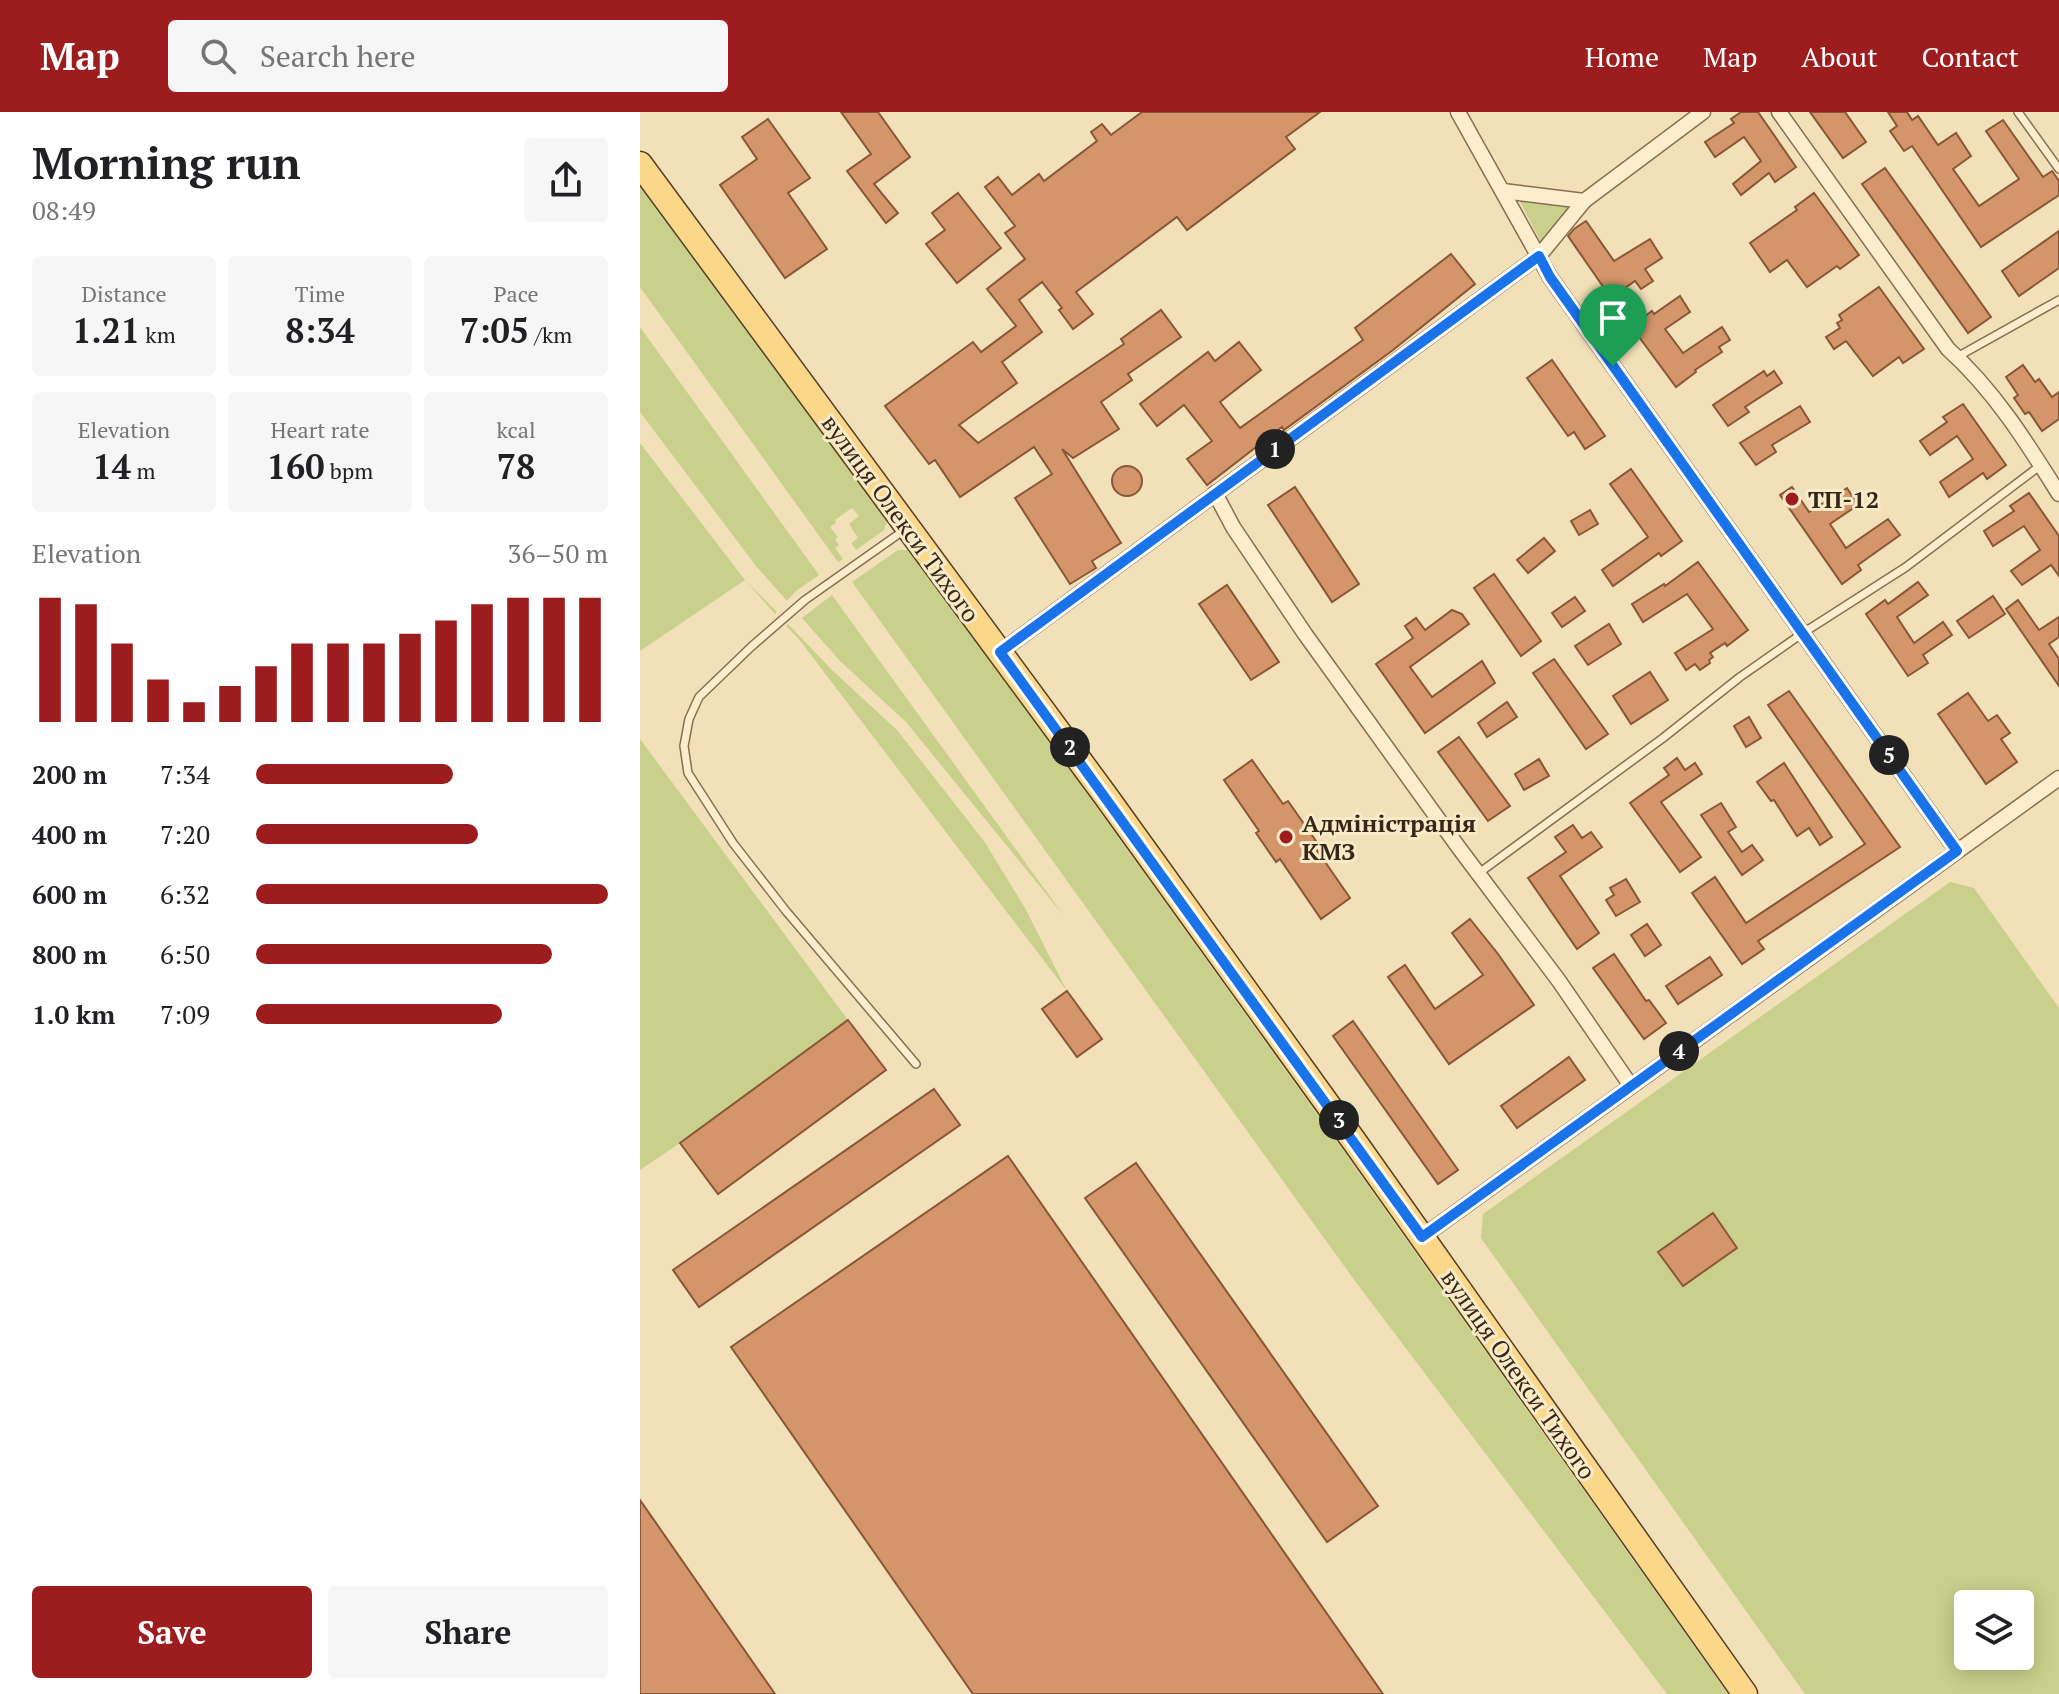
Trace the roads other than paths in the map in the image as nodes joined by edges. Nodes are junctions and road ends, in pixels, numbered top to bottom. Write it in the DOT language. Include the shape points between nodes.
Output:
graph roads {
  1 [pos="1458,112"];
  2 [pos="1703,112"];
  3 [pos="1779,112"];
  4 [pos="2018,112"];
  5 [pos="640,164"];
  6 [pos="2059,169"];
  7 [pos="1503,191"];
  8 [pos="1584,201"];
  9 [pos="1539,256"];
  10 [pos="2059,300"];
  11 [pos="1957,357"];
  12 [pos="2041,465"];
  13 [pos="1215,493"];
  14 [pos="2059,494"];
  15 [pos="909,527"];
  16 [pos="1803,633"];
  17 [pos="1000,652"];
  18 [pos="2059,778"];
  19 [pos="1957,851"];
  20 [pos="1479,873"];
  21 [pos="916,1064"];
  22 [pos="1631,1086"];
  23 [pos="1422,1237"];
  24 [pos="1745,1694"];
  1 -- 7 [label="street"];
  2 -- 8 [label="street"];
  3 -- 11 [label="street"];
  4 -- 6 [label="lane"];
  5 -- 15 [label="main road, вулиця Олекси Тихого"];
  7 -- 8 [label="street"];
  7 -- 9 [label="street"];
  8 -- 9 [label="street"];
  9 -- 13 [label="street"];
  9 -- 16 [label="street"];
  10 -- 11 [label="lane"];
  11 -- 12 [label="street"];
  12 -- 14 [label="street"];
  12 -- 16 [label="lane" via="1906,567"];
  13 -- 17 [label="street"];
  13 -- 20 [label="street" via="1305,634"];
  15 -- 17 [label="main road, вулиця Олекси Тихого"];
  15 -- 21 [label="lane" via="798,606 709,687 689,719 684,746 688,773 733,843"];
  16 -- 19 [label="street"];
  16 -- 20 [label="lane"];
  17 -- 23 [label="main road, вулиця Олекси Тихого"];
  18 -- 19 [label="street"];
  19 -- 22 [label="street"];
  20 -- 22 [label="street"];
  22 -- 23 [label="street"];
  23 -- 24 [label="main road, вулиця Олекси Тихого"];
}
